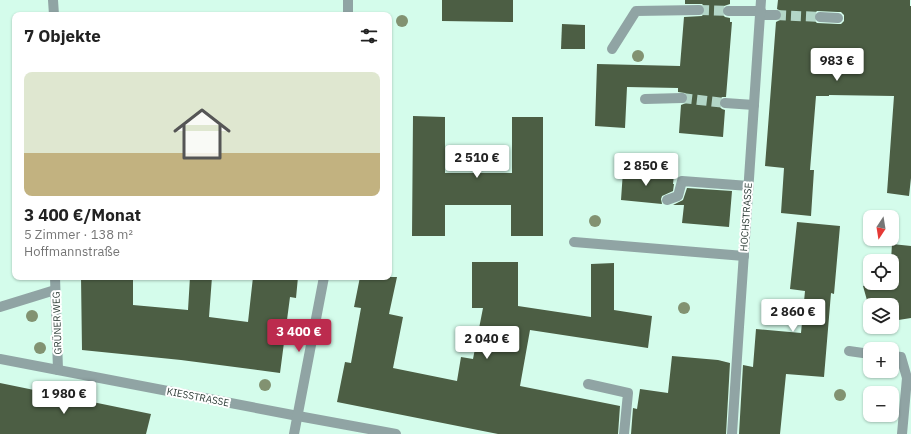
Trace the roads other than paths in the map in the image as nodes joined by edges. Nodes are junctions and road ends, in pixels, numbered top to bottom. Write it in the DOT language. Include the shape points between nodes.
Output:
graph roads {
  1 [pos="53,0"];
  2 [pos="348,0"];
  3 [pos="761,0"];
  4 [pos="699,10"];
  5 [pos="728,11"];
  6 [pos="54,12"];
  7 [pos="348,12"];
  8 [pos="761,13"];
  9 [pos="776,15"];
  10 [pos="820,18"];
  11 [pos="838,18"];
  12 [pos="612,49"];
  13 [pos="682,98"];
  14 [pos="645,100"];
  15 [pos="726,103"];
  16 [pos="754,105"];
  17 [pos="749,186"];
  18 [pos="667,200"];
  19 [pos="574,242"];
  20 [pos="744,256"];
  21 [pos="55,280"];
  22 [pos="323,280"];
  23 [pos="55,290"];
  24 [pos="0,307"];
  25 [pos="849,351"];
  26 [pos="863,353"];
  27 [pos="899,357"];
  28 [pos="0,359"];
  29 [pos="58,370"];
  30 [pos="588,384"];
  31 [pos="298,416"];
  32 [pos="379,432"];
  33 [pos="294,434"];
  34 [pos="396,434"];
  35 [pos="624,434"];
  36 [pos="732,434"];
  37 [pos="902,434"];
  1 -- 6 [label="street"];
  2 -- 7 [label="street"];
  3 -- 8 [label="street, HOCHSTRASSE"];
  4 -- 12 [label="street" via="636,11"];
  5 -- 8 [label="street"];
  8 -- 9 [label="street"];
  8 -- 16 [label="street, HOCHSTRASSE"];
  10 -- 11 [label="street"];
  13 -- 14 [label="street"];
  15 -- 16 [label="street"];
  16 -- 17 [label="street, HOCHSTRASSE"];
  17 -- 18 [label="street" via="682,181 678,196"];
  17 -- 20 [label="street, HOCHSTRASSE"];
  19 -- 20 [label="street"];
  20 -- 36 [label="street, HOCHSTRASSE"];
  21 -- 23 [label="street, GRÜNER WEG"];
  22 -- 31 [label="street"];
  23 -- 24 [label="street"];
  23 -- 29 [label="street, GRÜNER WEG"];
  25 -- 26 [label="street"];
  27 -- 37 [label="street" via="907,378"];
  28 -- 29 [label="street, KIESSTRASSE"];
  29 -- 31 [label="street, KIESSTRASSE"];
  30 -- 35 [label="street" via="628,393"];
  31 -- 32 [label="street, KIESSTRASSE"];
  31 -- 33 [label="street"];
  32 -- 34 [label="street, KIESSTRASSE"];
}
